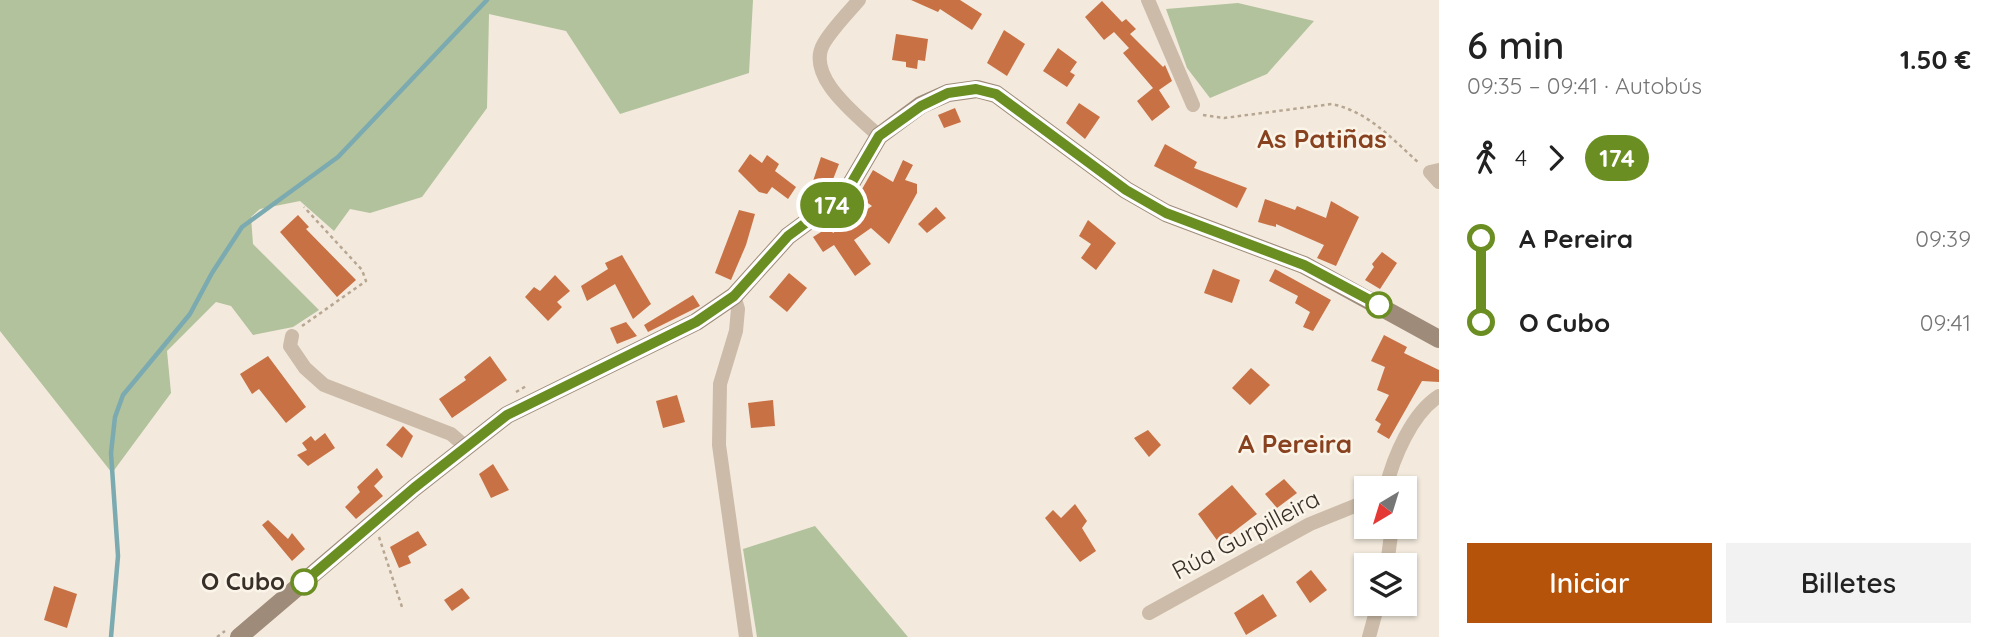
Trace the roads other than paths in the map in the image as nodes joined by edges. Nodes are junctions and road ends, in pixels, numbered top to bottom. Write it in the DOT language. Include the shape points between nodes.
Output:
graph roads {
  1 [pos="859,0"];
  2 [pos="1148,0"];
  3 [pos="1193,105"];
  4 [pos="879,136"];
  5 [pos="734,296"];
  6 [pos="292,336"];
  7 [pos="1439,338"];
  8 [pos="1439,396"];
  9 [pos="466,447"];
  10 [pos="1389,476"];
  11 [pos="1354,506"];
  12 [pos="1149,613"];
  13 [pos="1375,616"];
  14 [pos="239,637"];
  15 [pos="747,637"];
  16 [pos="1369,637"];
  1 -- 4 [label="street" via="822,45 819,65 831,89"];
  2 -- 3 [label="street"];
  4 -- 5 [label="main road" via="845,194 788,236"];
  4 -- 7 [label="main road" via="948,93 976,89 996,94 1126,190 1166,213 1304,265"];
  5 -- 9 [label="main road" via="696,322 507,415"];
  5 -- 15 [label="street" via="737,320 720,384 719,445"];
  6 -- 9 [label="street" via="290,346 324,385 451,434"];
  8 -- 10 [label="street" via="1416,421"];
  9 -- 14 [label="main road"];
  11 -- 12 [label="street, Rúa Gurpilleira" via="1310,524"];
  13 -- 16 [label="street"];
}
